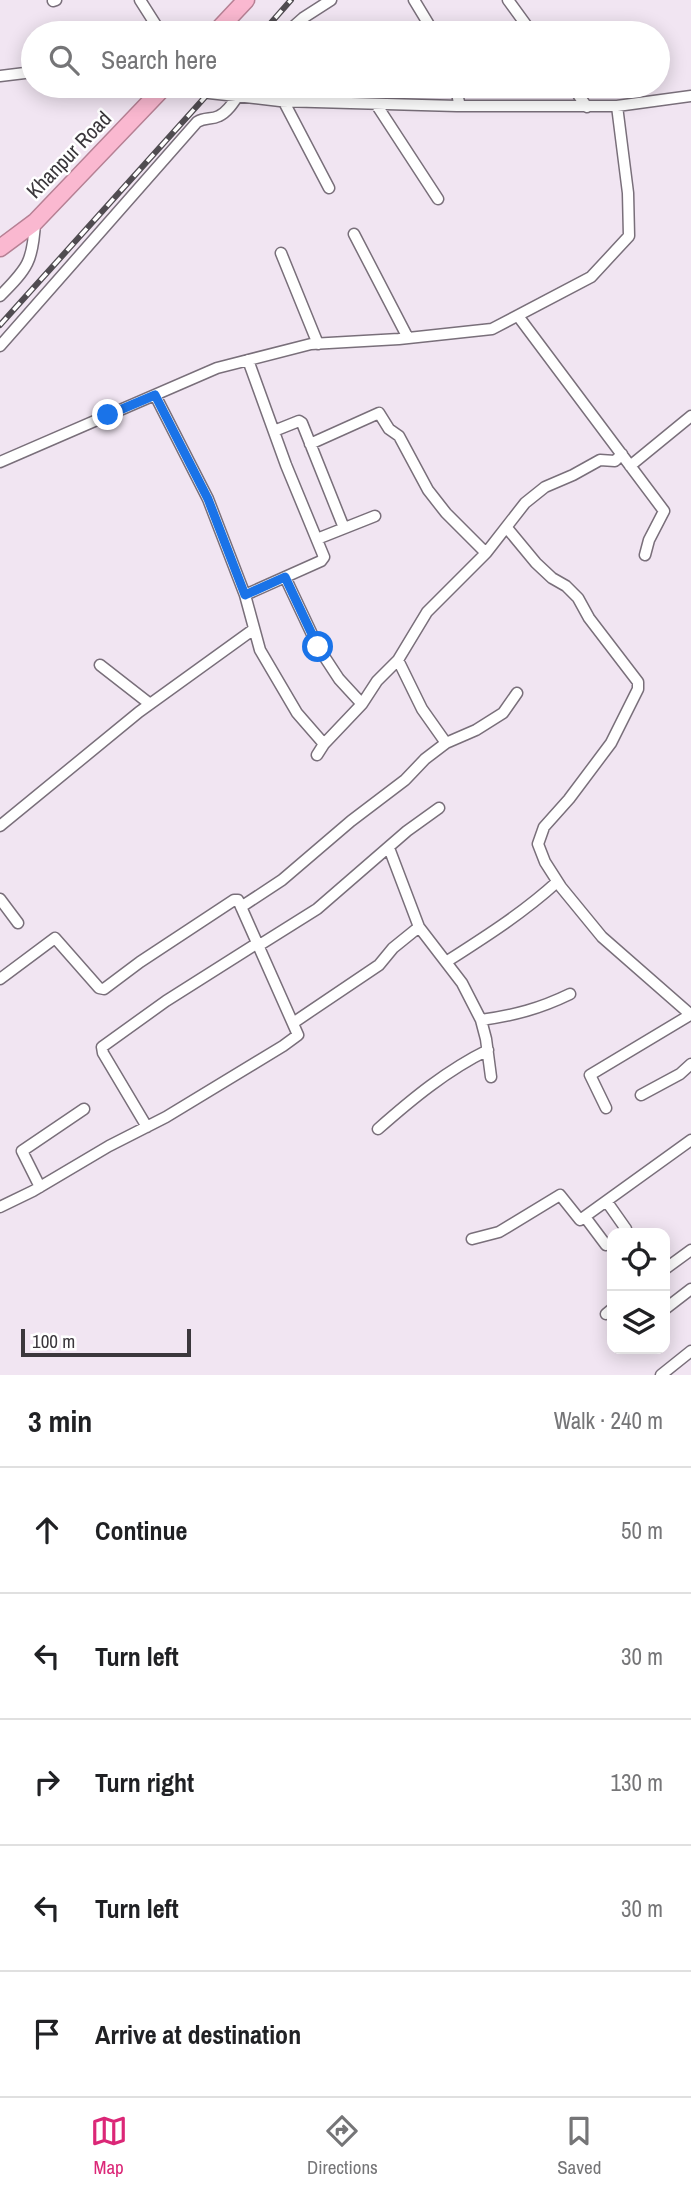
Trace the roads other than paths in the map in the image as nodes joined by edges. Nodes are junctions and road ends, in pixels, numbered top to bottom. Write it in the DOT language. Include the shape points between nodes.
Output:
graph roads {
  1 [pos="140,0"];
  2 [pos="246,0"];
  3 [pos="331,0"];
  4 [pos="414,0"];
  5 [pos="508,0"];
  6 [pos="153,21"];
  7 [pos="226,21"];
  8 [pos="300,21"];
  9 [pos="427,21"];
  10 [pos="523,21"];
  11 [pos="21,73"];
  12 [pos="0,76"];
  13 [pos="691,96"];
  14 [pos="150,98"];
  15 [pos="235,98"];
  16 [pos="253,98"];
  17 [pos="458,98"];
  18 [pos="581,98"];
  19 [pos="284,102"];
  20 [pos="376,104"];
  21 [pos="460,106"];
  22 [pos="617,106"];
  23 [pos="587,107"];
  24 [pos="329,188"];
  25 [pos="438,199"];
  26 [pos="35,222"];
  27 [pos="354,234"];
  28 [pos="0,248"];
  29 [pos="281,253"];
  30 [pos="0,296"];
  31 [pos="518,316"];
  32 [pos="408,338"];
  33 [pos="318,344"];
  34 [pos="0,346"];
  35 [pos="248,360"];
  36 [pos="155,395"];
  37 [pos="691,416"];
  38 [pos="274,431"];
  39 [pos="310,444"];
  40 [pos="622,454"];
  41 [pos="0,462"];
  42 [pos="631,467"];
  43 [pos="375,516"];
  44 [pos="344,528"];
  45 [pos="507,528"];
  46 [pos="317,539"];
  47 [pos="486,553"];
  48 [pos="645,555"];
  49 [pos="285,577"];
  50 [pos="245,595"];
  51 [pos="254,629"];
  52 [pos="398,660"];
  53 [pos="100,664"];
  54 [pos="517,694"];
  55 [pos="150,704"];
  56 [pos="362,704"];
  57 [pos="446,743"];
  58 [pos="324,744"];
  59 [pos="317,755"];
  60 [pos="439,808"];
  61 [pos="0,826"];
  62 [pos="389,848"];
  63 [pos="557,882"];
  64 [pos="0,899"];
  65 [pos="241,907"];
  66 [pos="18,923"];
  67 [pos="419,927"];
  68 [pos="257,945"];
  69 [pos="446,962"];
  70 [pos="0,979"];
  71 [pos="570,993"];
  72 [pos="691,1015"];
  73 [pos="481,1020"];
  74 [pos="293,1023"];
  75 [pos="488,1050"];
  76 [pos="691,1063"];
  77 [pos="491,1077"];
  78 [pos="640,1095"];
  79 [pos="606,1108"];
  80 [pos="84,1109"];
  81 [pos="147,1127"];
  82 [pos="377,1129"];
  83 [pos="691,1140"];
  84 [pos="40,1187"];
  85 [pos="607,1202"];
  86 [pos="0,1207"];
  87 [pos="585,1217"];
  88 [pos="626,1228"];
  89 [pos="472,1239"];
  90 [pos="606,1245"];
  91 [pos="691,1250"];
  92 [pos="670,1265"];
  93 [pos="691,1289"];
  94 [pos="670,1305"];
  95 [pos="691,1352"];
  96 [pos="661,1375"];
  1 -- 6 [label="street"];
  2 -- 7 [label="highway"];
  3 -- 8 [label="street"];
  4 -- 9 [label="street"];
  5 -- 10 [label="street"];
  11 -- 12 [label="street"];
  13 -- 22 [label="street"];
  14 -- 26 [label="highway, Khanpur Road"];
  15 -- 34 [label="street" via="224,113 197,122"];
  16 -- 19 [label="street"];
  17 -- 21 [label="street"];
  18 -- 23 [label="street"];
  19 -- 20 [label="street"];
  19 -- 24 [label="street"];
  20 -- 21 [label="street"];
  20 -- 25 [label="street"];
  21 -- 23 [label="street"];
  22 -- 23 [label="street"];
  22 -- 31 [label="street" via="629,236 592,277"];
  26 -- 28 [label="highway, Khanpur Road"];
  26 -- 30 [label="street" via="29,262"];
  27 -- 32 [label="street"];
  29 -- 33 [label="street"];
  31 -- 32 [label="street" via="492,329"];
  31 -- 40 [label="street"];
  32 -- 33 [label="street"];
  33 -- 35 [label="street"];
  35 -- 36 [label="street"];
  35 -- 38 [label="street"];
  36 -- 41 [label="street"];
  36 -- 50 [label="street" via="208,499"];
  37 -- 42 [label="street"];
  38 -- 39 [label="street" via="299,421"];
  38 -- 46 [label="street"];
  39 -- 44 [label="street"];
  39 -- 47 [label="street" via="379,413 399,436 428,491"];
  40 -- 42 [label="street"];
  40 -- 45 [label="street" via="615,461 600,460 545,487 525,503"];
  42 -- 48 [label="street" via="664,510"];
  43 -- 44 [label="street"];
  44 -- 46 [label="street"];
  45 -- 47 [label="street"];
  45 -- 63 [label="street" via="552,578 578,598 638,682 611,743 544,827 538,844"];
  46 -- 49 [label="street" via="324,557 321,561"];
  47 -- 52 [label="street" via="427,612"];
  49 -- 50 [label="street"];
  49 -- 56 [label="street" via="318,647"];
  50 -- 51 [label="street"];
  51 -- 55 [label="street"];
  51 -- 58 [label="street" via="278,682"];
  52 -- 56 [label="street"];
  52 -- 57 [label="street" via="422,709"];
  53 -- 55 [label="street"];
  54 -- 57 [label="street" via="503,713"];
  55 -- 61 [label="street"];
  56 -- 58 [label="street"];
  57 -- 65 [label="street" via="282,880"];
  58 -- 59 [label="street"];
  60 -- 62 [label="street"];
  62 -- 67 [label="street"];
  62 -- 68 [label="street" via="317,909"];
  63 -- 69 [label="street" via="505,924"];
  63 -- 72 [label="street" via="602,937"];
  64 -- 66 [label="street"];
  65 -- 68 [label="street"];
  65 -- 70 [label="street" via="234,900 104,989 55,938"];
  67 -- 69 [label="street"];
  67 -- 74 [label="street" via="379,965"];
  68 -- 74 [label="street"];
  68 -- 81 [label="street" via="166,1001 102,1048"];
  69 -- 73 [label="street"];
  71 -- 73 [label="street" via="543,1007"];
  72 -- 79 [label="street" via="590,1075"];
  73 -- 75 [label="street"];
  74 -- 81 [label="street" via="296,1038"];
  75 -- 77 [label="street"];
  75 -- 82 [label="street" via="454,1069"];
  76 -- 78 [label="street"];
  80 -- 84 [label="street" via="22,1151"];
  81 -- 84 [label="street"];
  83 -- 85 [label="street"];
  84 -- 86 [label="street"];
  85 -- 87 [label="street"];
  85 -- 88 [label="street"];
  87 -- 89 [label="street" via="580,1220 560,1195 499,1232"];
  87 -- 90 [label="street"];
  91 -- 92 [label="street"];
  93 -- 94 [label="street"];
  95 -- 96 [label="street"];
}
